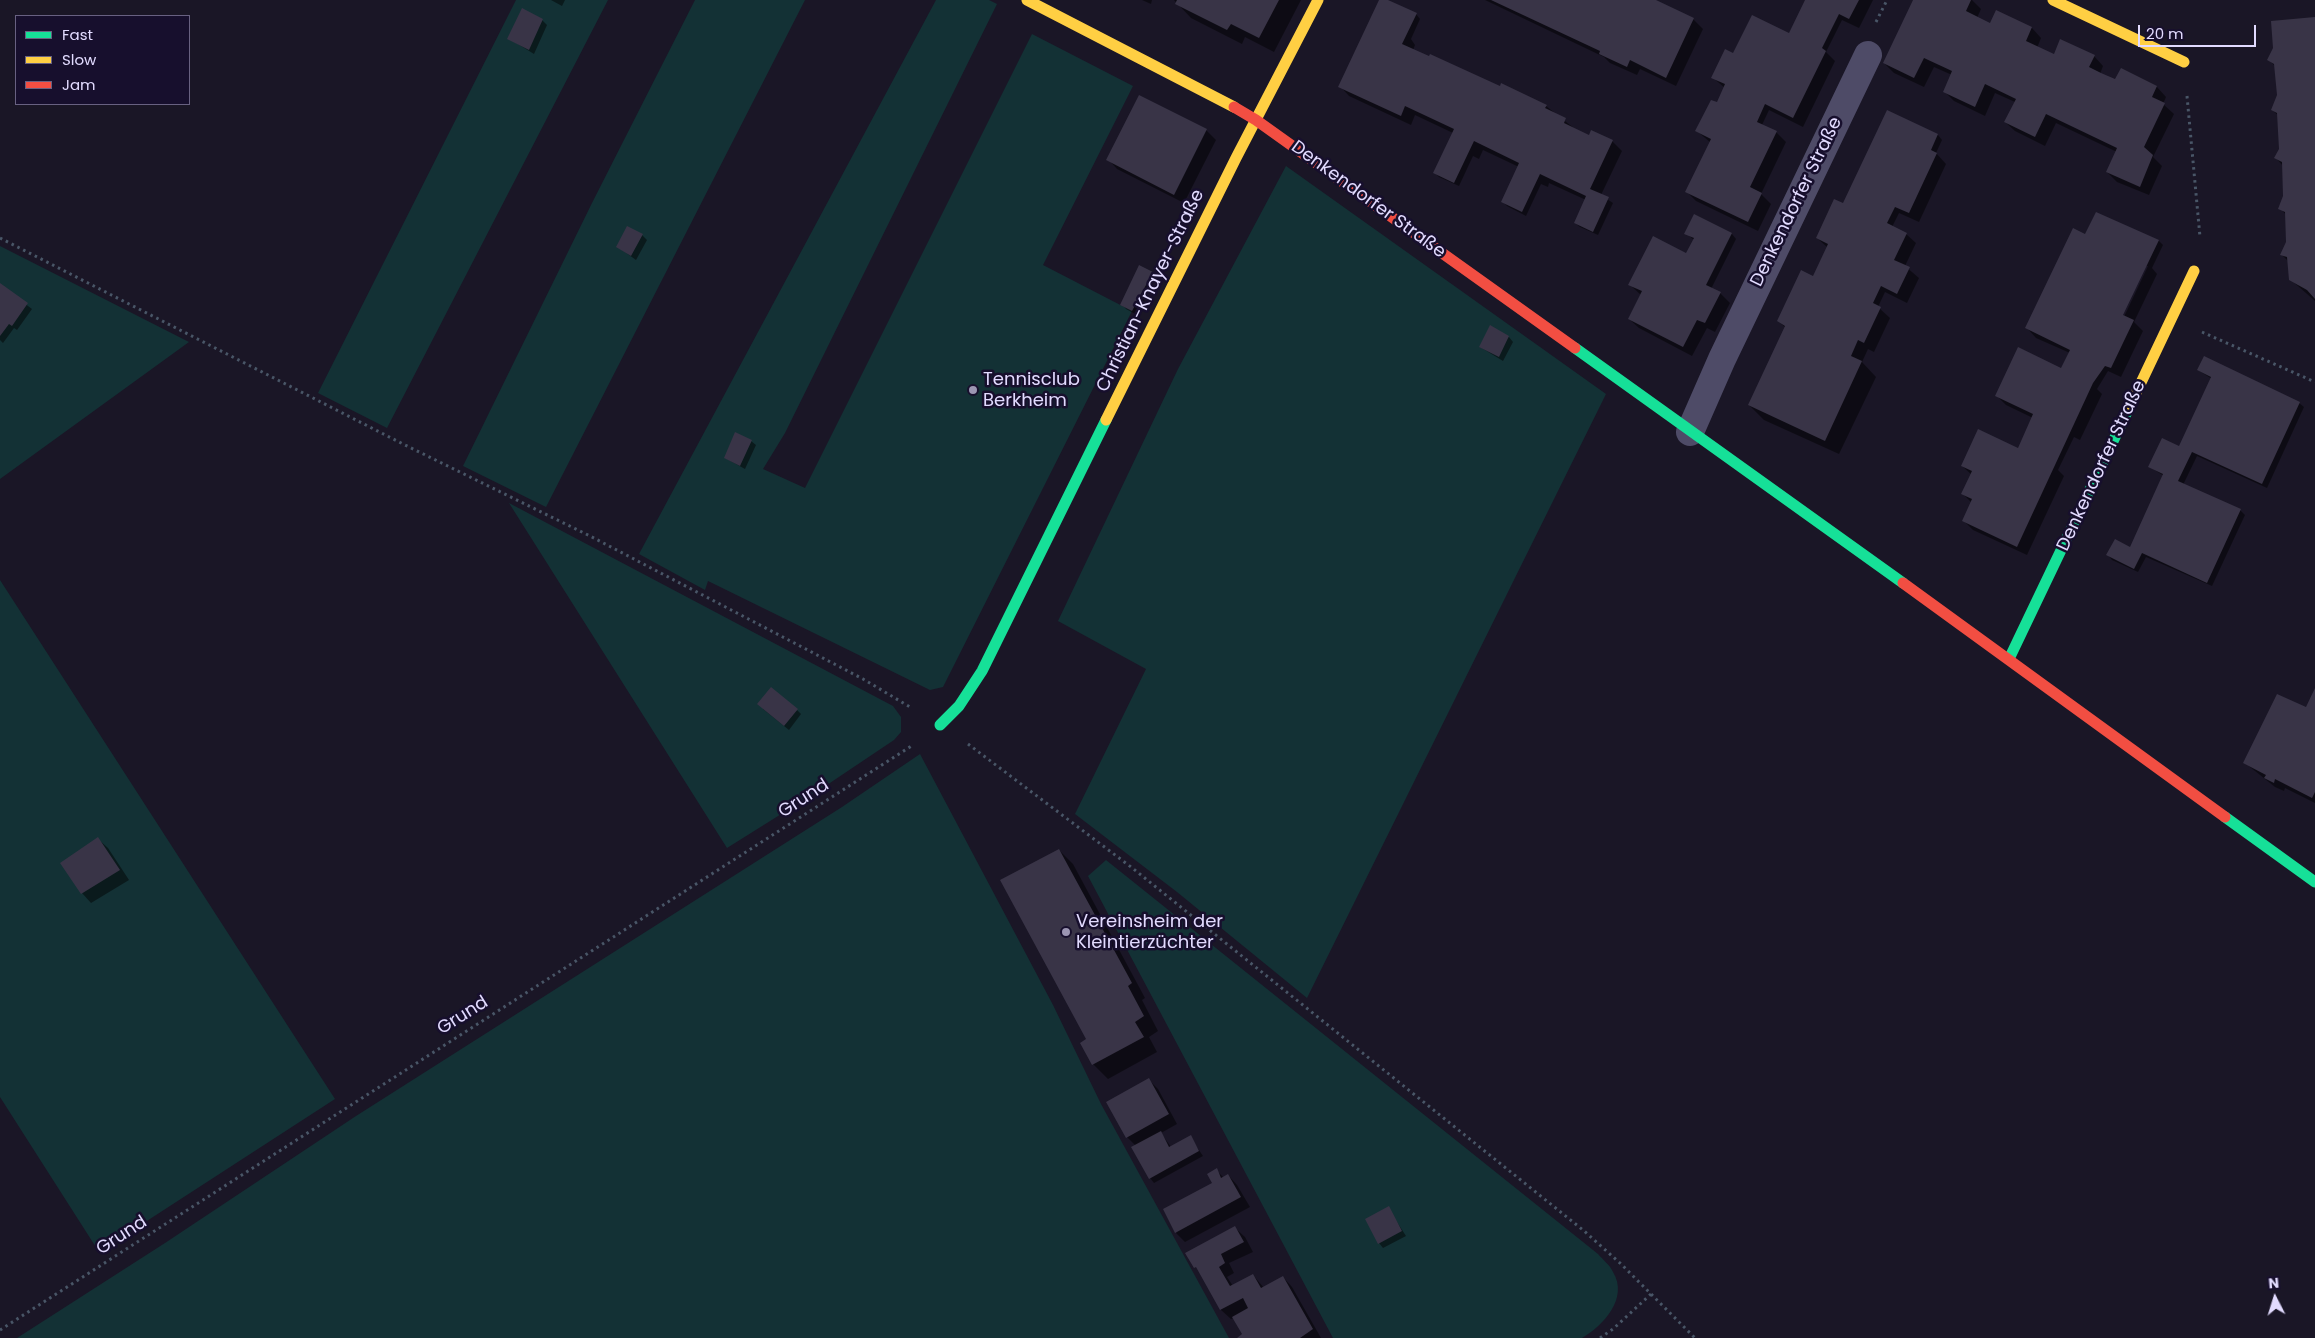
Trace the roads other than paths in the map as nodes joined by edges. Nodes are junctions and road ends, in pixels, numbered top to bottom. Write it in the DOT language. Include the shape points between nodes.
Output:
graph roads {
  1 [pos="1027,0"];
  2 [pos="1318,0"];
  3 [pos="2053,0"];
  4 [pos="2091,8"];
  5 [pos="1868,55"];
  6 [pos="2184,62"];
  7 [pos="1256,120"];
  8 [pos="2194,271"];
  9 [pos="1690,432"];
  10 [pos="2009,659"];
  11 [pos="940,725"];
  12 [pos="2315,882"];
  1 -- 7 [label="street, Denkendorfer Straße"];
  2 -- 7 [label="street, Christian-Knayer-Straße"];
  3 -- 4 [label="street"];
  4 -- 6 [label="street"];
  5 -- 9 [label="street, Denkendorfer Straße"];
  7 -- 9 [label="street, Denkendorfer Straße"];
  7 -- 11 [label="street, Christian-Knayer-Straße" via="982,671 959,706"];
  8 -- 10 [label="street, Denkendorfer Straße"];
  9 -- 10 [label="street, Denkendorfer Straße"];
  10 -- 12 [label="street, Denkendorfer Straße"];
}
